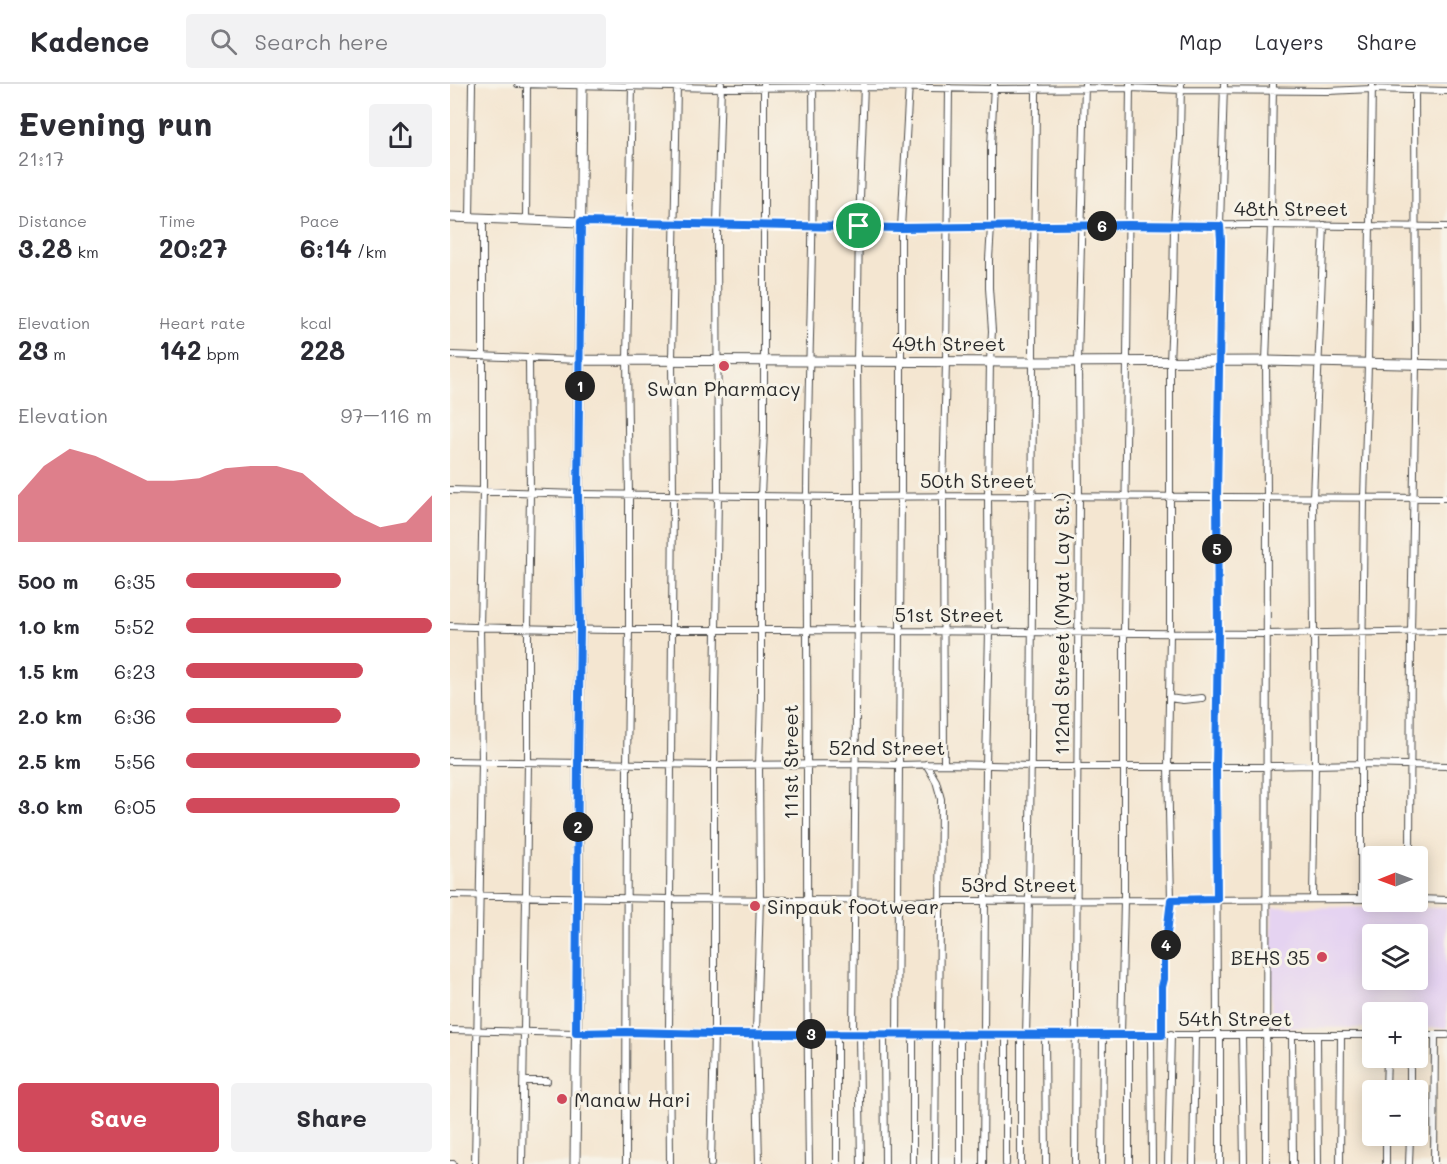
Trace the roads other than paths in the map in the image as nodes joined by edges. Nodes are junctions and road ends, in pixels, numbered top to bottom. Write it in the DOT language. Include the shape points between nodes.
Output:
graph roads {
  1 [pos="472,84"];
  2 [pos="518,84"];
  3 [pos="527,84"];
  4 [pos="535,84"];
  5 [pos="582,85"];
  6 [pos="632,85"];
  7 [pos="676,85"];
  8 [pos="814,85"];
  9 [pos="864,85"];
  10 [pos="721,86"];
  11 [pos="764,86"];
  12 [pos="909,86"];
  13 [pos="994,86"];
  14 [pos="1036,86"];
  15 [pos="1085,86"];
  16 [pos="1130,86"];
  17 [pos="952,87"];
  18 [pos="1181,87"];
  19 [pos="1224,87"];
  20 [pos="1273,87"];
  21 [pos="1328,87"];
  22 [pos="1372,87"];
  23 [pos="1418,88"];
  24 [pos="1447,91"];
  25 [pos="450,217"];
  26 [pos="470,218"];
  27 [pos="483,218"];
  28 [pos="526,219"];
  29 [pos="581,222"];
  30 [pos="630,223"];
  31 [pos="674,224"];
  32 [pos="717,224"];
  33 [pos="1128,225"];
  34 [pos="1271,225"];
  35 [pos="1324,225"];
  36 [pos="765,226"];
  37 [pos="814,226"];
  38 [pos="859,226"];
  39 [pos="1174,226"];
  40 [pos="1220,226"];
  41 [pos="947,227"];
  42 [pos="991,227"];
  43 [pos="1034,227"];
  44 [pos="1082,227"];
  45 [pos="1370,227"];
  46 [pos="1414,227"];
  47 [pos="1447,227"];
  48 [pos="901,228"];
  49 [pos="450,356"];
  50 [pos="483,357"];
  51 [pos="529,358"];
  52 [pos="580,360"];
  53 [pos="627,360"];
  54 [pos="672,360"];
  55 [pos="719,360"];
  56 [pos="764,360"];
  57 [pos="809,360"];
  58 [pos="857,361"];
  59 [pos="902,361"];
  60 [pos="946,361"];
  61 [pos="990,361"];
  62 [pos="1266,361"];
  63 [pos="1033,362"];
  64 [pos="1078,362"];
  65 [pos="1126,362"];
  66 [pos="1170,362"];
  67 [pos="1219,362"];
  68 [pos="1319,363"];
  69 [pos="1368,364"];
  70 [pos="1416,365"];
  71 [pos="1447,365"];
  72 [pos="450,490"];
  73 [pos="483,491"];
  74 [pos="530,493"];
  75 [pos="578,494"];
  76 [pos="629,495"];
  77 [pos="673,495"];
  78 [pos="718,495"];
  79 [pos="762,495"];
  80 [pos="807,495"];
  81 [pos="901,496"];
  82 [pos="943,496"];
  83 [pos="988,496"];
  84 [pos="1033,496"];
  85 [pos="858,497"];
  86 [pos="1079,497"];
  87 [pos="1125,497"];
  88 [pos="1170,498"];
  89 [pos="1217,498"];
  90 [pos="1267,498"];
  91 [pos="1313,498"];
  92 [pos="1364,498"];
  93 [pos="1413,498"];
  94 [pos="1447,498"];
  95 [pos="450,626"];
  96 [pos="480,627"];
  97 [pos="528,628"];
  98 [pos="580,629"];
  99 [pos="856,629"];
  100 [pos="629,630"];
  101 [pos="672,630"];
  102 [pos="717,630"];
  103 [pos="760,630"];
  104 [pos="806,630"];
  105 [pos="900,631"];
  106 [pos="944,631"];
  107 [pos="989,631"];
  108 [pos="1032,631"];
  109 [pos="1078,632"];
  110 [pos="1124,632"];
  111 [pos="1170,632"];
  112 [pos="1363,632"];
  113 [pos="1411,632"];
  114 [pos="1447,632"];
  115 [pos="1218,633"];
  116 [pos="1266,633"];
  117 [pos="1313,633"];
  118 [pos="1169,698"];
  119 [pos="1202,698"];
  120 [pos="450,761"];
  121 [pos="482,762"];
  122 [pos="578,762"];
  123 [pos="528,763"];
  124 [pos="627,763"];
  125 [pos="671,764"];
  126 [pos="807,764"];
  127 [pos="855,764"];
  128 [pos="926,764"];
  129 [pos="944,764"];
  130 [pos="1361,764"];
  131 [pos="714,765"];
  132 [pos="759,765"];
  133 [pos="899,765"];
  134 [pos="986,765"];
  135 [pos="1315,765"];
  136 [pos="1031,766"];
  137 [pos="1266,766"];
  138 [pos="1411,766"];
  139 [pos="1447,766"];
  140 [pos="1076,767"];
  141 [pos="1125,767"];
  142 [pos="1168,767"];
  143 [pos="1216,767"];
  144 [pos="1410,846"];
  145 [pos="450,895"];
  146 [pos="479,896"];
  147 [pos="526,897"];
  148 [pos="578,897"];
  149 [pos="627,897"];
  150 [pos="715,898"];
  151 [pos="670,899"];
  152 [pos="760,899"];
  153 [pos="807,899"];
  154 [pos="1217,899"];
  155 [pos="1266,899"];
  156 [pos="1313,899"];
  157 [pos="1361,899"];
  158 [pos="1428,899"];
  159 [pos="855,900"];
  160 [pos="897,900"];
  161 [pos="1076,900"];
  162 [pos="1124,900"];
  163 [pos="1171,900"];
  164 [pos="1447,900"];
  165 [pos="940,901"];
  166 [pos="985,901"];
  167 [pos="1030,901"];
  168 [pos="450,1030"];
  169 [pos="477,1030"];
  170 [pos="524,1032"];
  171 [pos="626,1032"];
  172 [pos="576,1033"];
  173 [pos="669,1033"];
  174 [pos="756,1033"];
  175 [pos="714,1034"];
  176 [pos="807,1034"];
  177 [pos="837,1034"];
  178 [pos="856,1034"];
  179 [pos="884,1034"];
  180 [pos="897,1034"];
  181 [pos="938,1034"];
  182 [pos="960,1034"];
  183 [pos="1171,1034"];
  184 [pos="913,1035"];
  185 [pos="984,1035"];
  186 [pos="1006,1035"];
  187 [pos="1023,1035"];
  188 [pos="1045,1035"];
  189 [pos="1075,1035"];
  190 [pos="1103,1035"];
  191 [pos="1121,1035"];
  192 [pos="1129,1035"];
  193 [pos="1151,1035"];
  194 [pos="1162,1035"];
  195 [pos="1195,1035"];
  196 [pos="1217,1035"];
  197 [pos="1242,1035"];
  198 [pos="1266,1035"];
  199 [pos="1292,1035"];
  200 [pos="1317,1035"];
  201 [pos="1341,1035"];
  202 [pos="1362,1035"];
  203 [pos="1428,1035"];
  204 [pos="1435,1035"];
  205 [pos="1447,1035"];
  206 [pos="524,1081"];
  207 [pos="547,1081"];
  208 [pos="1386,1146"];
  209 [pos="1410,1146"];
  210 [pos="475,1164"];
  211 [pos="522,1164"];
  212 [pos="575,1164"];
  213 [pos="626,1164"];
  214 [pos="670,1164"];
  215 [pos="711,1164"];
  216 [pos="759,1164"];
  217 [pos="809,1164"];
  218 [pos="837,1164"];
  219 [pos="861,1164"];
  220 [pos="885,1164"];
  221 [pos="913,1164"];
  222 [pos="935,1164"];
  223 [pos="960,1164"];
  224 [pos="983,1164"];
  225 [pos="1006,1164"];
  226 [pos="1021,1164"];
  227 [pos="1046,1164"];
  228 [pos="1075,1164"];
  229 [pos="1102,1164"];
  230 [pos="1129,1164"];
  231 [pos="1152,1164"];
  232 [pos="1168,1164"];
  233 [pos="1193,1164"];
  234 [pos="1220,1164"];
  235 [pos="1244,1164"];
  236 [pos="1266,1164"];
  237 [pos="1293,1164"];
  238 [pos="1318,1164"];
  239 [pos="1340,1164"];
  240 [pos="1386,1164"];
  241 [pos="1409,1164"];
  242 [pos="1434,1164"];
  1 -- 26 [label="street"];
  2 -- 3 [label="street"];
  3 -- 4 [label="street"];
  3 -- 28 [label="street"];
  4 -- 5 [label="street"];
  5 -- 6 [label="street"];
  5 -- 29 [label="main road"];
  6 -- 7 [label="street"];
  6 -- 30 [label="street"];
  7 -- 10 [label="street"];
  7 -- 31 [label="street"];
  8 -- 9 [label="street"];
  8 -- 11 [label="street"];
  8 -- 37 [label="street, 111st Street"];
  9 -- 12 [label="street"];
  9 -- 38 [label="street"];
  10 -- 11 [label="street"];
  10 -- 32 [label="street"];
  11 -- 36 [label="street"];
  12 -- 17 [label="street"];
  12 -- 48 [label="street"];
  13 -- 14 [label="street"];
  13 -- 17 [label="street"];
  13 -- 42 [label="street"];
  14 -- 15 [label="street"];
  14 -- 43 [label="street"];
  15 -- 16 [label="street"];
  15 -- 44 [label="street, 112nd Street (Myat Lay St.)"];
  16 -- 18 [label="street"];
  16 -- 33 [label="street"];
  17 -- 41 [label="street"];
  18 -- 19 [label="street"];
  18 -- 39 [label="street"];
  19 -- 20 [label="street"];
  19 -- 40 [label="street"];
  20 -- 21 [label="street"];
  20 -- 34 [label="street"];
  21 -- 22 [label="street"];
  22 -- 23 [label="street"];
  22 -- 45 [label="street"];
  23 -- 24 [label="street"];
  23 -- 46 [label="street"];
  25 -- 26 [label="main road, 48th Street"];
  26 -- 27 [label="main road, 48th Street"];
  27 -- 28 [label="main road, 48th Street"];
  27 -- 50 [label="street"];
  28 -- 29 [label="main road, 48th Street"];
  29 -- 30 [label="street, 48th Street"];
  29 -- 52 [label="main road"];
  30 -- 31 [label="street, 48th Street"];
  30 -- 53 [label="street"];
  31 -- 32 [label="street, 48th Street"];
  31 -- 54 [label="street"];
  32 -- 36 [label="street, 48th Street"];
  32 -- 55 [label="street"];
  33 -- 39 [label="street, 48th Street"];
  33 -- 44 [label="street, 48th Street"];
  33 -- 65 [label="street"];
  34 -- 35 [label="street, 48th Street"];
  34 -- 40 [label="street, 48th Street"];
  34 -- 62 [label="street"];
  35 -- 45 [label="street, 48th Street"];
  35 -- 68 [label="street"];
  36 -- 37 [label="street, 48th Street"];
  36 -- 56 [label="street"];
  37 -- 38 [label="street, 48th Street"];
  37 -- 57 [label="street, 111st Street"];
  38 -- 48 [label="street, 48th Street"];
  38 -- 58 [label="street"];
  39 -- 40 [label="street, 48th Street"];
  39 -- 66 [label="street"];
  40 -- 67 [label="street"];
  41 -- 42 [label="street, 48th Street"];
  41 -- 48 [label="street, 48th Street"];
  41 -- 60 [label="street"];
  42 -- 43 [label="street, 48th Street"];
  42 -- 61 [label="street"];
  43 -- 44 [label="street, 48th Street"];
  43 -- 63 [label="street"];
  44 -- 64 [label="street, 112nd Street (Myat Lay St.)"];
  45 -- 46 [label="street, 48th Street"];
  45 -- 69 [label="street"];
  46 -- 47 [label="street, 48th Street"];
  46 -- 70 [label="street"];
  48 -- 59 [label="street"];
  49 -- 50 [label="street, 49th Street"];
  50 -- 51 [label="street, 49th Street"];
  50 -- 73 [label="street"];
  51 -- 52 [label="street, 49th Street"];
  51 -- 74 [label="street"];
  52 -- 53 [label="main road, 49th Street"];
  52 -- 75 [label="main road"];
  53 -- 54 [label="main road, 49th Street"];
  53 -- 76 [label="street"];
  54 -- 55 [label="main road, 49th Street"];
  54 -- 77 [label="street"];
  55 -- 56 [label="main road, 49th Street"];
  55 -- 78 [label="street"];
  56 -- 57 [label="main road, 49th Street"];
  56 -- 79 [label="street"];
  57 -- 58 [label="main road, 49th Street"];
  57 -- 80 [label="street, 111st Street"];
  58 -- 59 [label="main road, 49th Street"];
  58 -- 85 [label="street"];
  59 -- 60 [label="main road, 49th Street"];
  59 -- 81 [label="street"];
  60 -- 61 [label="main road, 49th Street"];
  60 -- 82 [label="street"];
  61 -- 63 [label="main road, 49th Street"];
  61 -- 83 [label="street"];
  62 -- 67 [label="main road, 49th Street"];
  62 -- 68 [label="main road, 49th Street"];
  62 -- 90 [label="street"];
  63 -- 64 [label="main road, 49th Street"];
  63 -- 84 [label="street"];
  64 -- 65 [label="main road, 49th Street"];
  64 -- 86 [label="street, 112nd Street (Myat Lay St.)"];
  65 -- 66 [label="main road, 49th Street"];
  65 -- 87 [label="street"];
  66 -- 67 [label="main road, 49th Street"];
  66 -- 88 [label="street"];
  67 -- 89 [label="street"];
  68 -- 69 [label="main road, 49th Street"];
  68 -- 91 [label="street"];
  69 -- 70 [label="main road, 49th Street"];
  69 -- 92 [label="street"];
  70 -- 71 [label="main road, 49th Street"];
  70 -- 93 [label="street"];
  72 -- 73 [label="street, 50th Street"];
  73 -- 74 [label="street, 50th Street"];
  73 -- 96 [label="street"];
  74 -- 75 [label="street, 50th Street"];
  74 -- 97 [label="street"];
  75 -- 76 [label="street, 50th Street"];
  75 -- 98 [label="main road"];
  76 -- 77 [label="street, 50th Street"];
  76 -- 100 [label="street"];
  77 -- 78 [label="street, 50th Street"];
  77 -- 101 [label="street"];
  78 -- 79 [label="street, 50th Street"];
  78 -- 102 [label="street"];
  79 -- 80 [label="street, 50th Street"];
  79 -- 103 [label="street"];
  80 -- 85 [label="street, 50th Street"];
  80 -- 104 [label="street, 111st Street"];
  81 -- 82 [label="street, 50th Street"];
  81 -- 85 [label="street, 50th Street"];
  81 -- 105 [label="street"];
  82 -- 83 [label="street, 50th Street"];
  82 -- 106 [label="street"];
  83 -- 84 [label="street, 50th Street"];
  83 -- 107 [label="street"];
  84 -- 86 [label="street, 50th Street"];
  84 -- 108 [label="street"];
  85 -- 99 [label="street"];
  86 -- 87 [label="street, 50th Street"];
  86 -- 109 [label="street, 112nd Street (Myat Lay St.)"];
  87 -- 88 [label="street, 50th Street"];
  87 -- 110 [label="street"];
  88 -- 89 [label="street, 50th Street"];
  88 -- 111 [label="street"];
  89 -- 90 [label="street, 50th Street"];
  89 -- 115 [label="street"];
  90 -- 91 [label="street, 50th Street"];
  90 -- 116 [label="street"];
  91 -- 92 [label="street, 50th Street"];
  91 -- 117 [label="street"];
  92 -- 93 [label="street, 50th Street"];
  92 -- 112 [label="street"];
  93 -- 94 [label="street, 50th Street"];
  93 -- 113 [label="street"];
  95 -- 96 [label="street, 51st Street"];
  96 -- 97 [label="street, 51st Street"];
  96 -- 121 [label="street"];
  97 -- 98 [label="street, 51st Street"];
  97 -- 123 [label="street"];
  98 -- 100 [label="street, 51st Street"];
  98 -- 122 [label="main road"];
  99 -- 104 [label="street, 51st Street"];
  99 -- 105 [label="street, 51st Street"];
  99 -- 127 [label="street"];
  100 -- 101 [label="street, 51st Street"];
  100 -- 124 [label="street"];
  101 -- 102 [label="street, 51st Street"];
  101 -- 125 [label="street"];
  102 -- 103 [label="street, 51st Street"];
  102 -- 131 [label="street"];
  103 -- 104 [label="street, 51st Street"];
  103 -- 132 [label="street"];
  104 -- 126 [label="street, 111st Street"];
  105 -- 106 [label="street, 51st Street"];
  105 -- 133 [label="street"];
  106 -- 107 [label="street, 51st Street"];
  106 -- 129 [label="street"];
  107 -- 108 [label="street, 51st Street"];
  107 -- 134 [label="street"];
  108 -- 109 [label="street, 51st Street"];
  108 -- 136 [label="street"];
  109 -- 110 [label="street, 51st Street"];
  109 -- 140 [label="street, 112nd Street (Myat Lay St.)"];
  110 -- 111 [label="street, 51st Street"];
  110 -- 141 [label="street"];
  111 -- 115 [label="street, 51st Street"];
  111 -- 118 [label="street"];
  112 -- 113 [label="street, 51st Street"];
  112 -- 117 [label="street, 51st Street"];
  112 -- 130 [label="street"];
  113 -- 114 [label="street, 51st Street"];
  113 -- 138 [label="street"];
  115 -- 116 [label="street, 51st Street"];
  115 -- 143 [label="street"];
  116 -- 117 [label="street, 51st Street"];
  116 -- 137 [label="street"];
  117 -- 135 [label="street"];
  118 -- 119 [label="street"];
  118 -- 142 [label="street"];
  120 -- 121 [label="street, 52nd Street"];
  121 -- 123 [label="street, 52nd Street"];
  121 -- 146 [label="street"];
  122 -- 123 [label="street, 52nd Street"];
  122 -- 124 [label="street, 52nd Street"];
  122 -- 148 [label="main road"];
  123 -- 147 [label="street"];
  124 -- 125 [label="street, 52nd Street"];
  124 -- 149 [label="street"];
  125 -- 131 [label="street, 52nd Street"];
  125 -- 151 [label="street"];
  126 -- 127 [label="street, 52nd Street"];
  126 -- 132 [label="street, 52nd Street"];
  126 -- 153 [label="street, 111st Street"];
  127 -- 133 [label="street, 52nd Street"];
  127 -- 159 [label="street"];
  128 -- 129 [label="street, 52nd Street"];
  128 -- 133 [label="street, 52nd Street"];
  128 -- 165 [label="street" via="941,799"];
  129 -- 134 [label="street, 52nd Street"];
  130 -- 135 [label="street"];
  130 -- 138 [label="street"];
  130 -- 157 [label="street"];
  131 -- 132 [label="street, 52nd Street"];
  131 -- 150 [label="street"];
  132 -- 152 [label="street"];
  133 -- 160 [label="street"];
  134 -- 136 [label="street, 52nd Street"];
  134 -- 166 [label="street"];
  135 -- 137 [label="street, 52nd Street"];
  135 -- 156 [label="street"];
  136 -- 140 [label="street, 52nd Street"];
  136 -- 167 [label="street"];
  137 -- 143 [label="street, 52nd Street"];
  137 -- 155 [label="street"];
  138 -- 139 [label="street"];
  138 -- 144 [label="street"];
  140 -- 141 [label="street, 52nd Street"];
  140 -- 161 [label="street, 112nd Street (Myat Lay St.)"];
  141 -- 142 [label="street, 52nd Street"];
  141 -- 162 [label="street"];
  142 -- 143 [label="street, 52nd Street"];
  142 -- 163 [label="street"];
  143 -- 154 [label="street"];
  145 -- 146 [label="street, 53rd Street"];
  146 -- 147 [label="street, 53rd Street"];
  146 -- 169 [label="street"];
  147 -- 148 [label="street, 53rd Street"];
  147 -- 170 [label="street"];
  148 -- 149 [label="street, 53rd Street"];
  148 -- 172 [label="main road"];
  149 -- 151 [label="street, 53rd Street"];
  149 -- 171 [label="street"];
  150 -- 151 [label="street, 53rd Street"];
  150 -- 152 [label="street, 53rd Street"];
  150 -- 175 [label="street"];
  151 -- 173 [label="street"];
  152 -- 153 [label="street, 53rd Street"];
  152 -- 174 [label="street"];
  153 -- 159 [label="street, 53rd Street"];
  153 -- 176 [label="street, 111st Street"];
  154 -- 155 [label="street, 53rd Street"];
  154 -- 163 [label="street, 53rd Street"];
  154 -- 196 [label="street"];
  155 -- 156 [label="street, 53rd Street"];
  155 -- 198 [label="street"];
  156 -- 157 [label="street, 53rd Street"];
  158 -- 164 [label="street"];
  159 -- 160 [label="street, 53rd Street"];
  159 -- 178 [label="street"];
  160 -- 165 [label="street, 53rd Street"];
  160 -- 180 [label="street"];
  161 -- 162 [label="street, 53rd Street"];
  161 -- 167 [label="street, 53rd Street"];
  161 -- 189 [label="street, 112nd Street (Myat Lay St.)"];
  162 -- 163 [label="street, 53rd Street"];
  162 -- 191 [label="street"];
  163 -- 194 [label="street" via="1162,987"];
  165 -- 166 [label="street, 53rd Street"];
  165 -- 181 [label="street"];
  166 -- 167 [label="street, 53rd Street"];
  166 -- 185 [label="street"];
  167 -- 187 [label="street"];
  168 -- 169 [label="street, 54th Street"];
  169 -- 170 [label="street, 54th Street"];
  169 -- 210 [label="street"];
  170 -- 172 [label="street, 54th Street"];
  170 -- 206 [label="street"];
  171 -- 172 [label="street, 54th Street"];
  171 -- 173 [label="street, 54th Street"];
  171 -- 213 [label="street"];
  172 -- 212 [label="main road"];
  173 -- 175 [label="street, 54th Street"];
  173 -- 214 [label="street"];
  174 -- 175 [label="street, 54th Street"];
  174 -- 176 [label="street, 54th Street"];
  174 -- 216 [label="street"];
  175 -- 215 [label="street"];
  176 -- 177 [label="street, 54th Street"];
  176 -- 217 [label="street, 111st Street"];
  177 -- 178 [label="street, 54th Street"];
  177 -- 218 [label="street"];
  178 -- 179 [label="street, 54th Street"];
  178 -- 219 [label="street"];
  179 -- 180 [label="street, 54th Street"];
  179 -- 220 [label="street"];
  180 -- 184 [label="street, 54th Street"];
  181 -- 182 [label="street, 54th Street"];
  181 -- 184 [label="street, 54th Street"];
  181 -- 222 [label="street"];
  182 -- 185 [label="street, 54th Street"];
  182 -- 223 [label="street"];
  183 -- 194 [label="street, 54th Street"];
  183 -- 195 [label="street, 54th Street"];
  183 -- 232 [label="street"];
  184 -- 221 [label="street"];
  185 -- 186 [label="street, 54th Street"];
  185 -- 224 [label="street"];
  186 -- 187 [label="street, 54th Street"];
  186 -- 225 [label="street"];
  187 -- 188 [label="street, 54th Street"];
  187 -- 226 [label="street"];
  188 -- 189 [label="street, 54th Street"];
  188 -- 227 [label="street"];
  189 -- 190 [label="street, 54th Street"];
  189 -- 228 [label="street, 112nd Street (Myat Lay St.)"];
  190 -- 191 [label="street, 54th Street"];
  190 -- 229 [label="street"];
  191 -- 192 [label="street, 54th Street"];
  192 -- 193 [label="street, 54th Street"];
  192 -- 230 [label="street"];
  193 -- 194 [label="street, 54th Street"];
  193 -- 231 [label="street"];
  195 -- 196 [label="street, 54th Street"];
  195 -- 233 [label="street"];
  196 -- 197 [label="street, 54th Street"];
  196 -- 234 [label="street"];
  197 -- 198 [label="street, 54th Street"];
  197 -- 235 [label="street"];
  198 -- 199 [label="street, 54th Street"];
  198 -- 236 [label="street"];
  199 -- 200 [label="street, 54th Street"];
  199 -- 237 [label="street"];
  200 -- 201 [label="street, 54th Street"];
  200 -- 238 [label="street"];
  201 -- 202 [label="street, 54th Street"];
  201 -- 239 [label="street"];
  203 -- 204 [label="street"];
  204 -- 205 [label="street"];
  204 -- 242 [label="street"];
  206 -- 207 [label="street"];
  206 -- 211 [label="street"];
  208 -- 240 [label="street"];
  209 -- 241 [label="street"];
}
